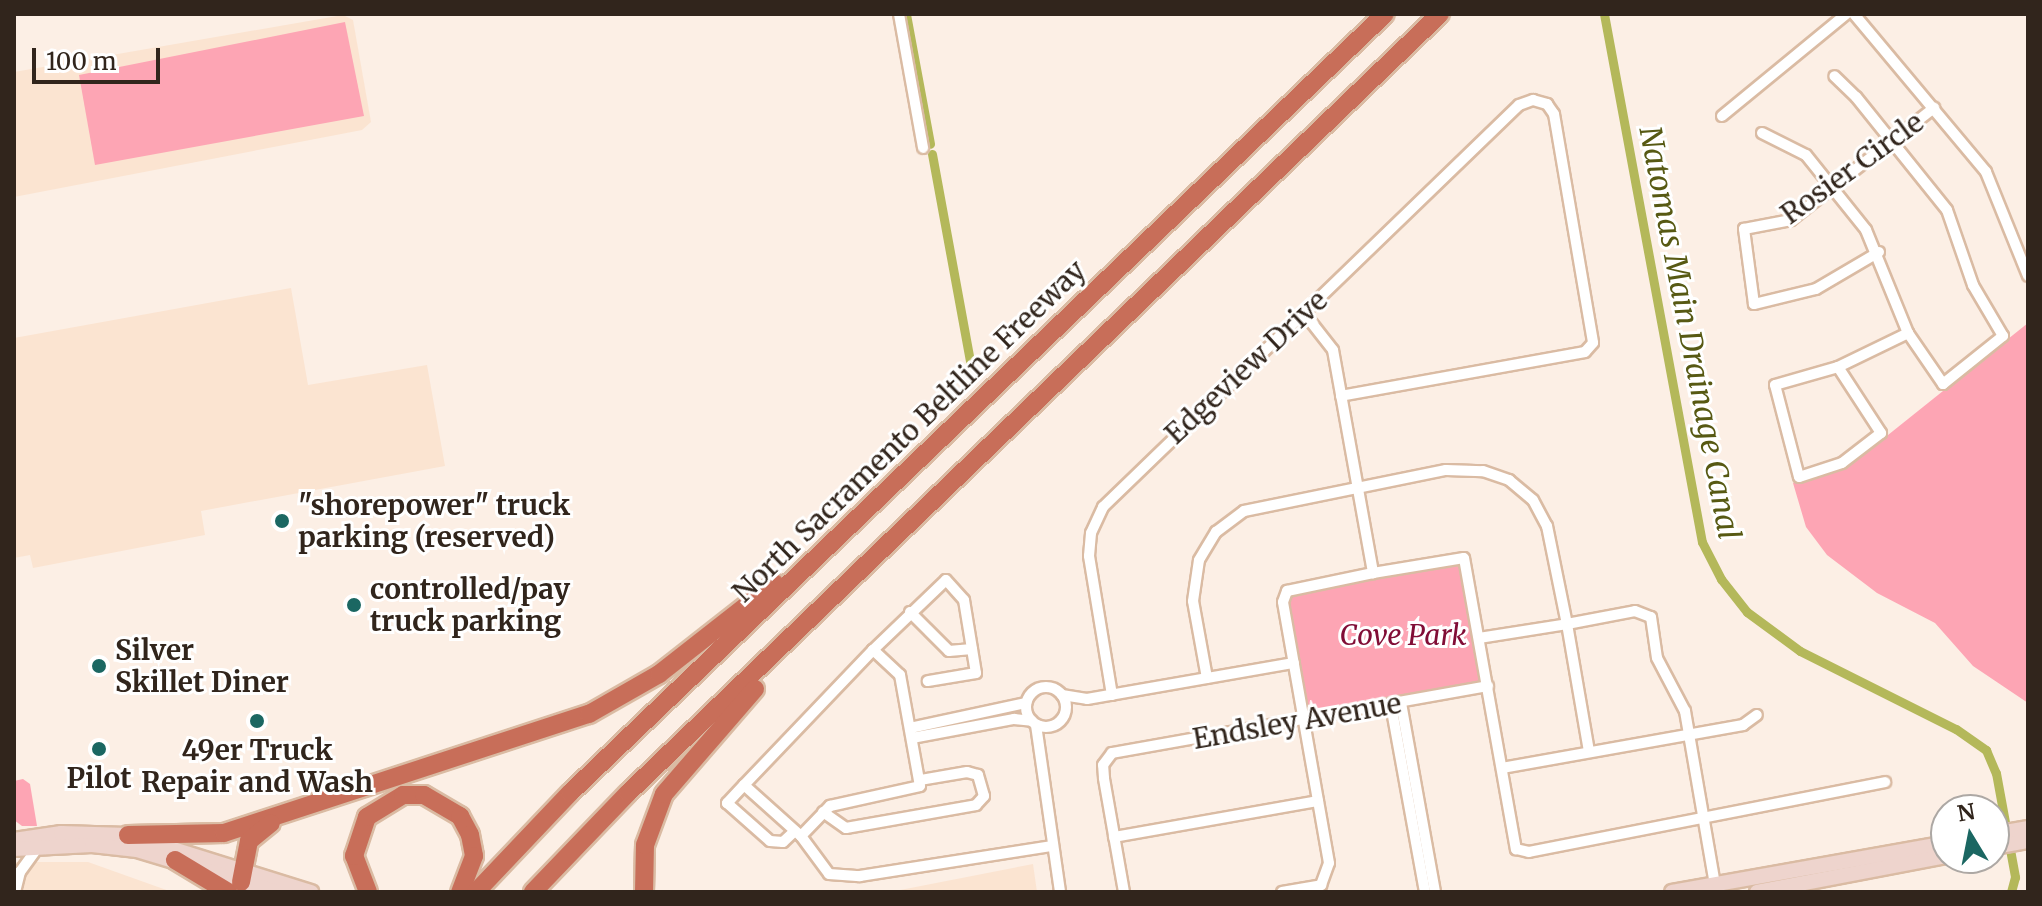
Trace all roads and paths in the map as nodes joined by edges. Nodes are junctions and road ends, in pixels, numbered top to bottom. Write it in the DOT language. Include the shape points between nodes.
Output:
graph roads {
  1 [pos="899,14"];
  2 [pos="1385,14"];
  3 [pos="1440,14"];
  4 [pos="1846,14"];
  5 [pos="1854,14"];
  6 [pos="1834,76"];
  7 [pos="1934,108"];
  8 [pos="1722,116"];
  9 [pos="1762,133"];
  10 [pos="1892,141"];
  11 [pos="923,148"];
  12 [pos="1833,189"];
  13 [pos="1879,252"];
  14 [pos="2028,276"];
  15 [pos="1304,313"];
  16 [pos="1908,333"];
  17 [pos="1838,367"];
  18 [pos="1341,396"];
  19 [pos="1357,485"];
  20 [pos="862,514"];
  21 [pos="866,568"];
  22 [pos="1373,573"];
  23 [pos="910,612"];
  24 [pos="1567,624"];
  25 [pos="1479,638"];
  26 [pos="972,649"];
  27 [pos="873,650"];
  28 [pos="1294,663"];
  29 [pos="1207,678"];
  30 [pos="928,681"];
  31 [pos="1488,686"];
  32 [pos="1062,695"];
  33 [pos="1112,695"];
  34 [pos="1087,699"];
  35 [pos="1026,703"];
  36 [pos="1396,704"];
  37 [pos="1064,714"];
  38 [pos="1757,715"];
  39 [pos="1305,719"];
  40 [pos="1034,723"];
  41 [pos="1052,726"];
  42 [pos="911,733"];
  43 [pos="1689,736"];
  44 [pos="1589,752"];
  45 [pos="1041,760"];
  46 [pos="1502,768"];
  47 [pos="920,780"];
  48 [pos="1885,782"];
  49 [pos="744,785"];
  50 [pos="325,801"];
  51 [pos="1318,801"];
  52 [pos="823,812"];
  53 [pos="1703,818"];
  54 [pos="798,834"];
  55 [pos="128,835"];
  56 [pos="1114,837"];
  57 [pos="14,840"];
  58 [pos="1051,846"];
  59 [pos="1930,846"];
  60 [pos="14,849"];
  61 [pos="37,849"];
  62 [pos="1930,859"];
  63 [pos="175,860"];
  64 [pos="237,881"];
  65 [pos="1715,884"];
  66 [pos="15,892"];
  67 [pos="277,892"];
  68 [pos="311,892"];
  69 [pos="368,892"];
  70 [pos="460,892"];
  71 [pos="476,892"];
  72 [pos="533,892"];
  73 [pos="644,892"];
  74 [pos="1060,892"];
  75 [pos="1124,892"];
  76 [pos="1282,892"];
  77 [pos="1425,892"];
  78 [pos="1435,892"];
  79 [pos="1672,892"];
  80 [pos="1757,892"];
  1 -- 11 [label="street"];
  2 -- 20 [label="highway, North Sacramento Beltline Freeway"];
  3 -- 21 [label="highway"];
  4 -- 8 [label="street"];
  5 -- 7 [label="street"];
  6 -- 10 [label="street"];
  7 -- 10 [label="street, Rosier Circle"];
  7 -- 14 [label="street" via="1994,186"];
  9 -- 12 [label="street" via="1796,146"];
  10 -- 12 [label="street, Rosier Circle"];
  10 -- 16 [label="street" via="1947,210 1973,285 2003,336 1943,384"];
  12 -- 13 [label="street"];
  12 -- 13 [label="street, Rosier Circle" via="1791,220 1744,229 1754,304 1816,289"];
  13 -- 16 [label="street"];
  15 -- 18 [label="street" via="1333,350"];
  15 -- 18 [label="street, Edgeview Drive" via="1519,105 1533,100 1547,104 1554,114 1593,343 1585,352"];
  15 -- 33 [label="street, Edgeview Drive" via="1127,480 1096,520 1089,556"];
  16 -- 17 [label="street"];
  17 -- 17 [label="street" via="1775,385 1799,477 1842,463 1881,433"];
  18 -- 19 [label="street"];
  19 -- 22 [label="street"];
  19 -- 24 [label="street" via="1446,470 1483,471 1509,480 1533,500 1547,526"];
  19 -- 29 [label="street" via="1244,511 1216,532 1199,560 1193,601"];
  20 -- 50 [label="highway" via="659,674 611,704"];
  20 -- 71 [label="highway, North Sacramento Beltline Freeway" via="570,793"];
  21 -- 72 [label="highway" via="619,801"];
  21 -- 73 [label="highway" via="674,779 648,831"];
  22 -- 25 [label="street" via="1464,558"];
  22 -- 28 [label="street" via="1287,591 1283,602"];
  23 -- 26 [label="street" via="949,651"];
  23 -- 26 [label="street" via="946,580 964,600"];
  23 -- 27 [label="street"];
  24 -- 25 [label="street"];
  24 -- 43 [label="street" via="1645,613 1651,617 1657,658 1685,711"];
  24 -- 44 [label="street"];
  25 -- 31 [label="street"];
  26 -- 30 [label="street" via="976,673"];
  27 -- 42 [label="street" via="900,675"];
  27 -- 49 [label="street"];
  28 -- 29 [label="street"];
  28 -- 39 [label="street"];
  29 -- 33 [label="street"];
  31 -- 36 [label="street, Endsley Avenue"];
  31 -- 46 [label="street"];
  32 -- 34 [label="street"];
  32 -- 35 [label="street" via="1044,687 1032,692"];
  32 -- 37 [label="street"];
  33 -- 34 [label="street"];
  34 -- 37 [label="street"];
  35 -- 40 [label="street"];
  35 -- 42 [label="street"];
  36 -- 39 [label="street, Endsley Avenue"];
  36 -- 77 [label="street"];
  36 -- 78 [label="street"];
  37 -- 41 [label="street"];
  38 -- 43 [label="street" via="1743,725"];
  39 -- 51 [label="street"];
  39 -- 56 [label="street, Endsley Avenue" via="1107,757 1104,778"];
  40 -- 41 [label="street"];
  40 -- 42 [label="street" via="1014,719"];
  40 -- 45 [label="street"];
  41 -- 45 [label="street"];
  42 -- 47 [label="street"];
  43 -- 44 [label="street"];
  43 -- 53 [label="street"];
  44 -- 46 [label="street"];
  45 -- 58 [label="street"];
  46 -- 53 [label="street" via="1516,849 1529,852"];
  47 -- 52 [label="street" via="917,790 830,806"];
  47 -- 52 [label="street" via="967,772 978,775 984,796 976,805 846,828"];
  48 -- 53 [label="street"];
  49 -- 54 [label="street"];
  49 -- 54 [label="street" via="727,803 770,841 783,842"];
  50 -- 55 [label="highway" via="224,833"];
  50 -- 64 [label="highway" via="263,828 249,841"];
  51 -- 56 [label="street"];
  51 -- 76 [label="street" via="1329,863 1325,881"];
  52 -- 54 [label="street"];
  53 -- 65 [label="street"];
  54 -- 58 [label="street" via="829,874 845,875"];
  55 -- 57 [label="main road" via="61,833"];
  55 -- 64 [label="main road"];
  56 -- 75 [label="street"];
  58 -- 74 [label="street"];
  59 -- 65 [label="main road"];
  60 -- 61 [label="main road"];
  61 -- 63 [label="main road" via="92,845"];
  61 -- 66 [label="street" via="20,872"];
  62 -- 80 [label="main road"];
  63 -- 64 [label="highway"];
  64 -- 67 [label="main road"];
  64 -- 68 [label="main road"];
  65 -- 79 [label="main road"];
  69 -- 70 [label="highway" via="354,856 357,835 367,817 403,795 444,803 460,816 474,856"];
}
